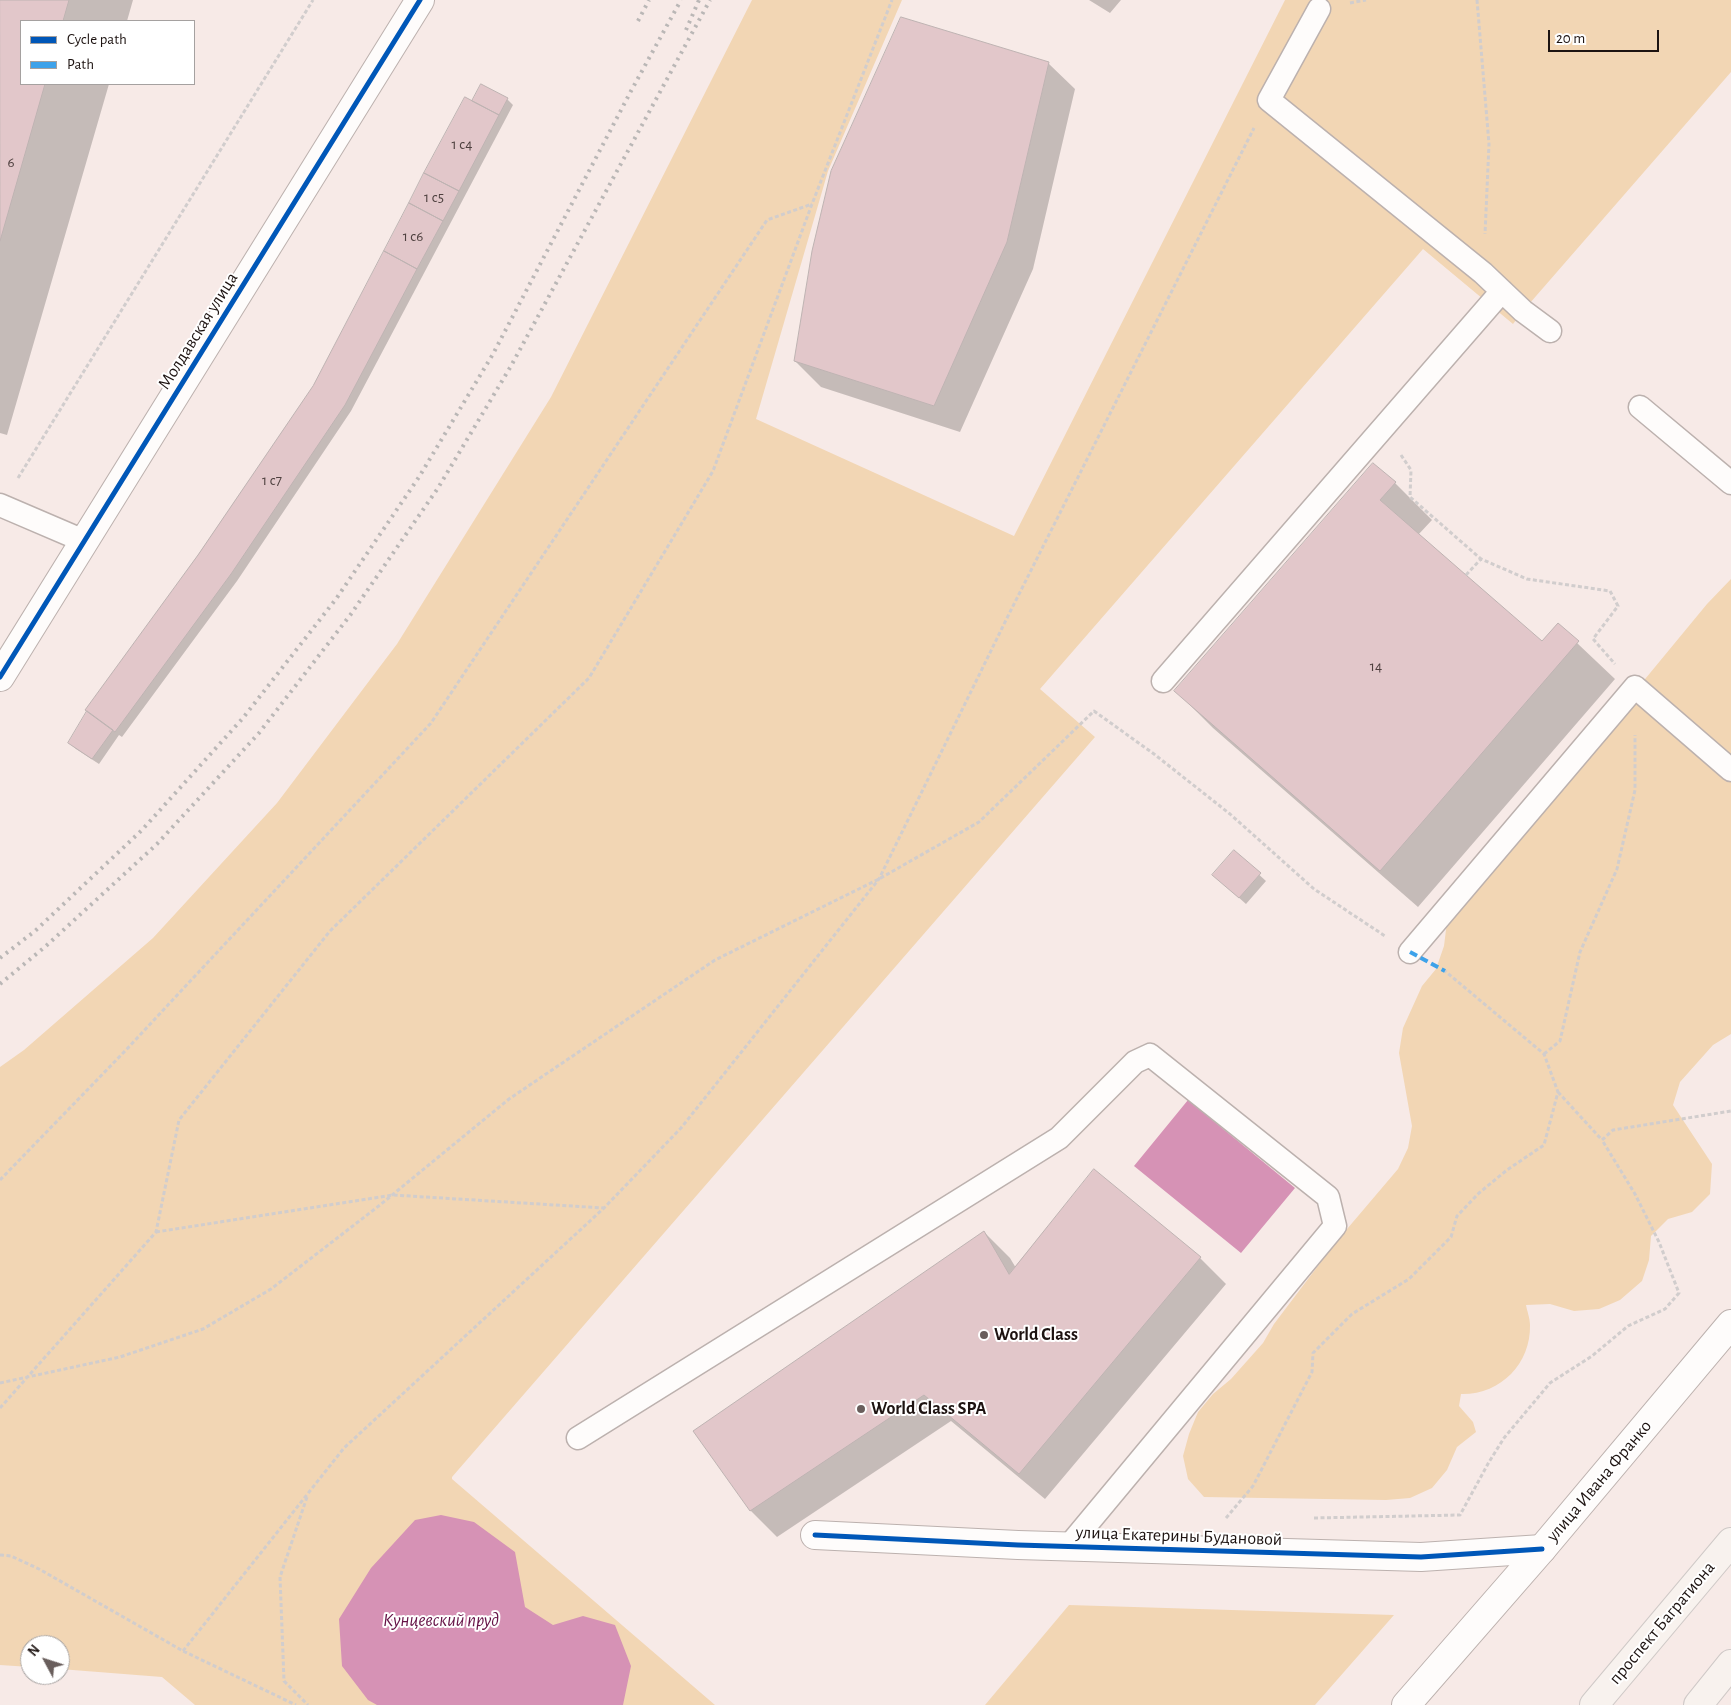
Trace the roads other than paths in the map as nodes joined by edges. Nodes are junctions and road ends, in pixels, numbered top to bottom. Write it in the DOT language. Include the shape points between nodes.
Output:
graph roads {
  1 [pos="420,0"];
  2 [pos="1318,9"];
  3 [pos="1502,290"];
  4 [pos="1550,331"];
  5 [pos="1640,407"];
  6 [pos="1731,483"];
  7 [pos="1,505"];
  8 [pos="84,541"];
  9 [pos="0,677"];
  10 [pos="1163,681"];
  11 [pos="1731,770"];
  12 [pos="1410,952"];
  13 [pos="1731,1324"];
  14 [pos="578,1438"];
  15 [pos="815,1535"];
  16 [pos="1731,1542"];
  17 [pos="1068,1547"];
  18 [pos="1542,1549"];
  19 [pos="1731,1664"];
  20 [pos="1406,1705"];
  21 [pos="1594,1705"];
  22 [pos="1698,1705"];
  1 -- 8 [label="street, Молдавская улица"];
  2 -- 3 [label="lane" via="1269,100"];
  3 -- 4 [label="lane"];
  3 -- 10 [label="lane"];
  5 -- 6 [label="lane"];
  7 -- 8 [label="lane"];
  8 -- 9 [label="street, Молдавская улица"];
  11 -- 12 [label="lane" via="1635,687"];
  13 -- 18 [label="street, улица Ивана Франко"];
  14 -- 17 [label="lane" via="1059,1138 1135,1062 1150,1055 1328,1197 1335,1226"];
  15 -- 17 [label="street, улица Екатерины Будановой"];
  16 -- 21 [label="main road, проспект Багратиона"];
  17 -- 18 [label="street, улица Екатерины Будановой" via="1421,1557"];
  18 -- 20 [label="street, улица Ивана Франко"];
  19 -- 22 [label="main road"];
}
